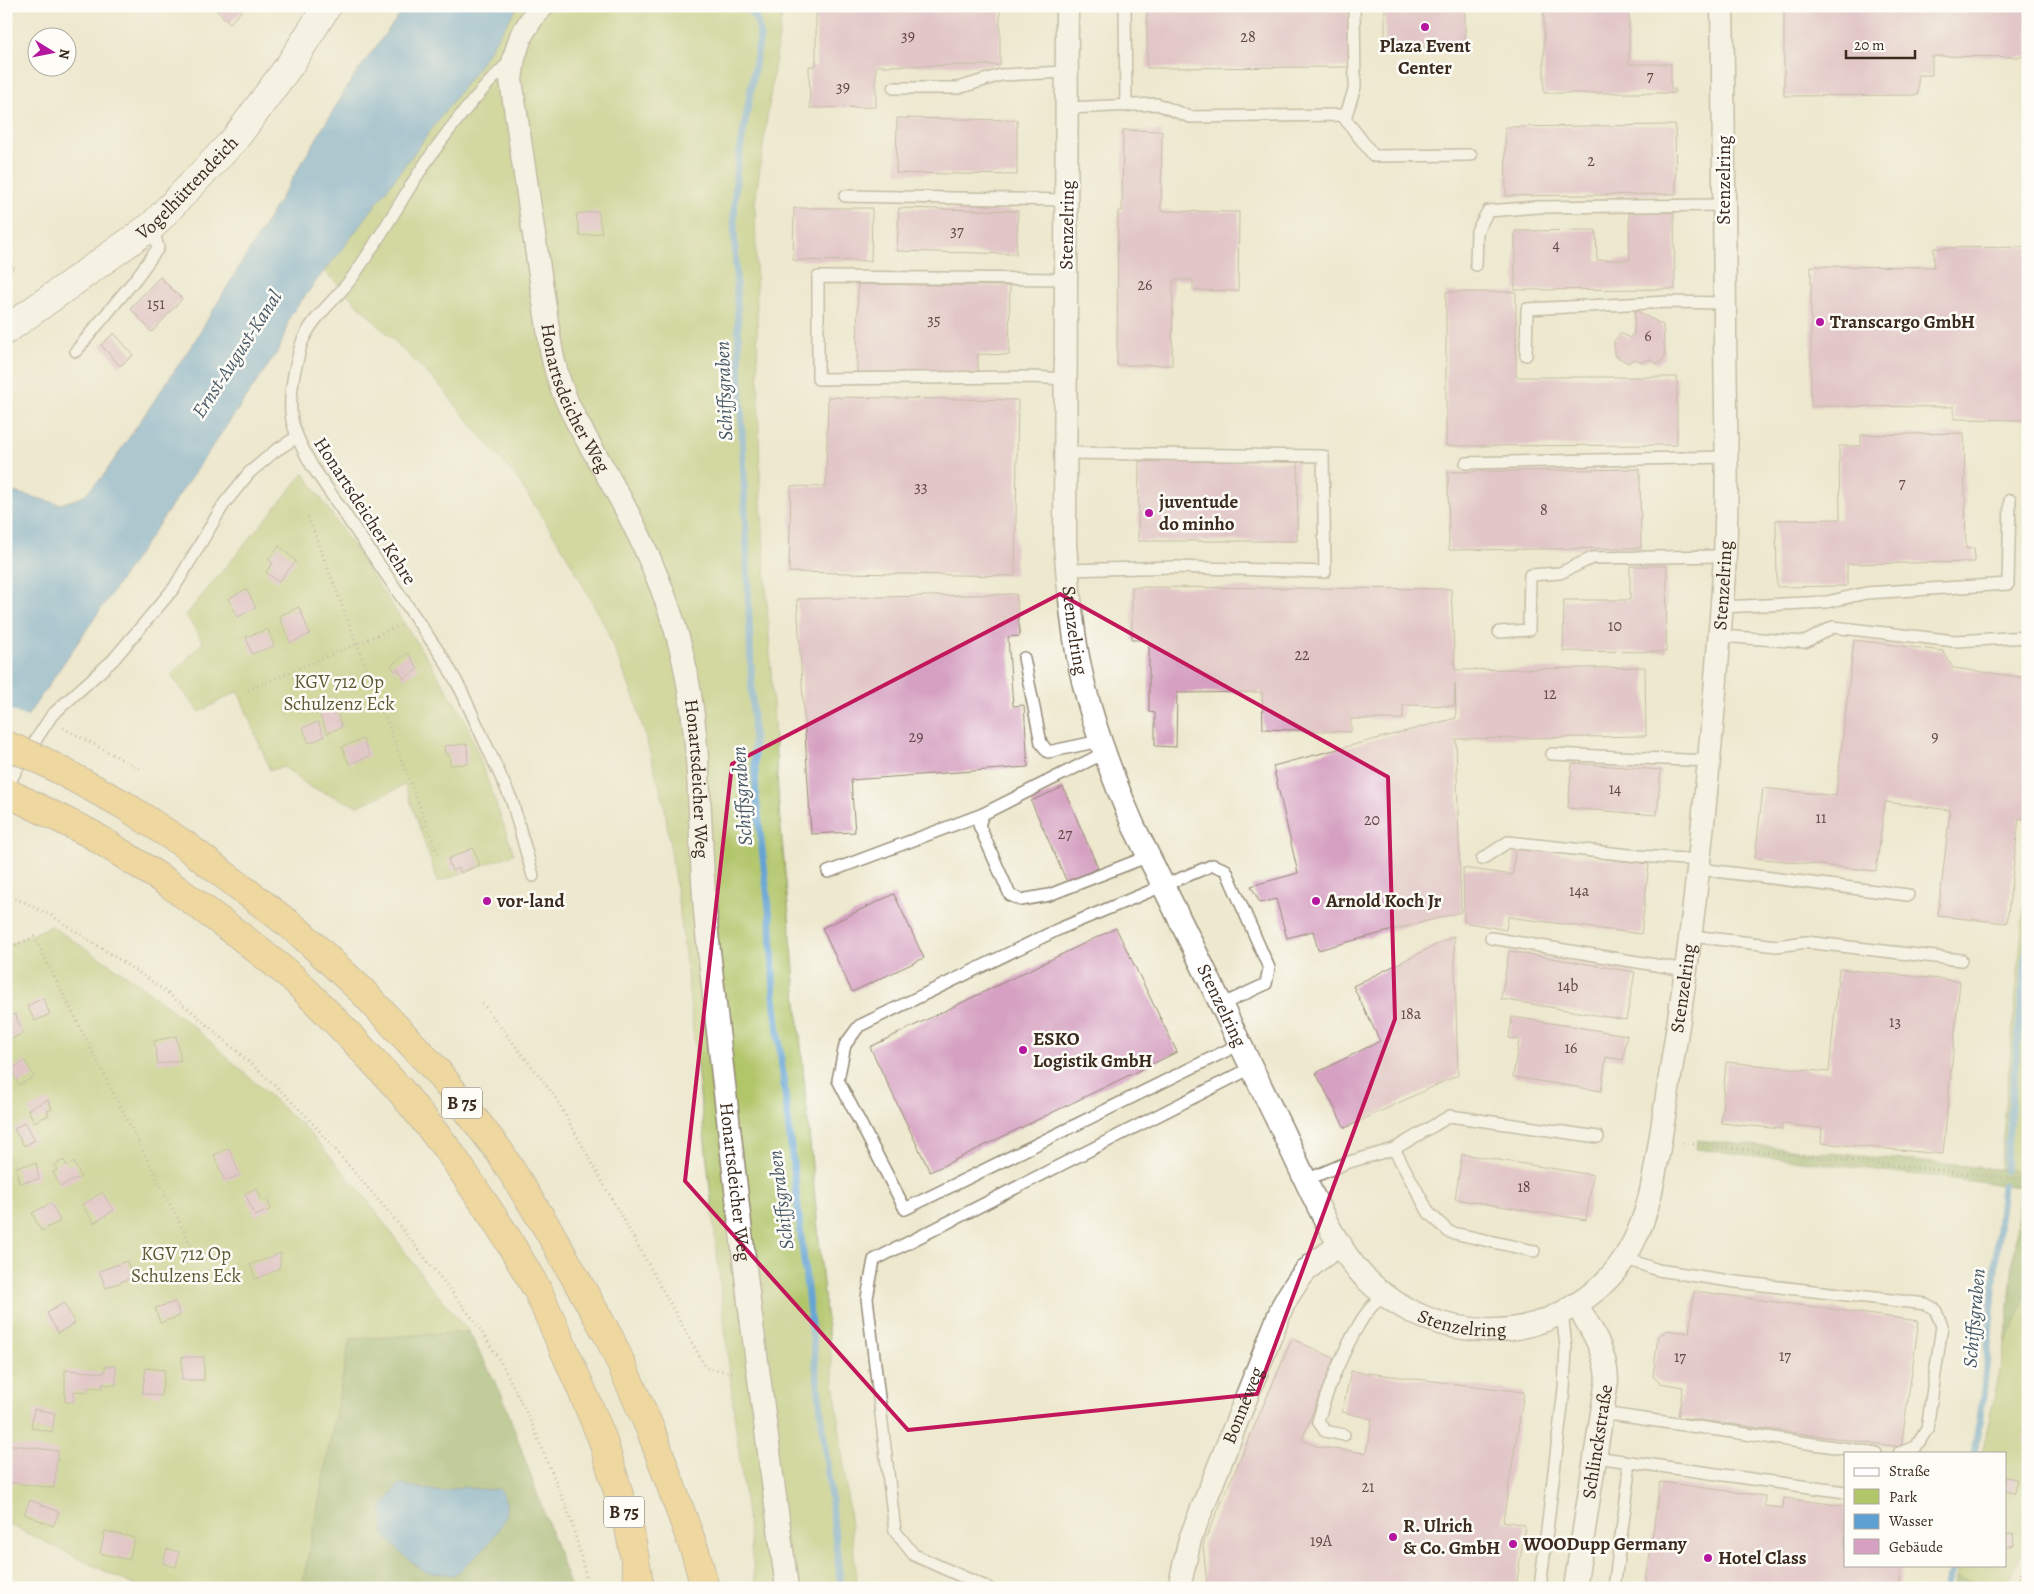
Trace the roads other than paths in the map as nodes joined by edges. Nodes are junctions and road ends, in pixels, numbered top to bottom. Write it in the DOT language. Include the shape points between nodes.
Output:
graph roads {
  1 [pos="327,6"];
  2 [pos="544,6"];
  3 [pos="1067,6"];
  4 [pos="1125,6"];
  5 [pos="1354,6"];
  6 [pos="1722,6"];
  7 [pos="514,58"];
  8 [pos="1067,72"];
  9 [pos="894,88"];
  10 [pos="1126,106"];
  11 [pos="1067,108"];
  12 [pos="1345,118"];
  13 [pos="1471,155"];
  14 [pos="845,196"];
  15 [pos="1067,200"];
  16 [pos="1724,205"];
  17 [pos="153,225"];
  18 [pos="1476,265"];
  19 [pos="1066,279"];
  20 [pos="1724,303"];
  21 [pos="6,330"];
  22 [pos="76,351"];
  23 [pos="1526,355"];
  24 [pos="1065,379"];
  25 [pos="297,437"];
  26 [pos="1066,453"];
  27 [pos="1726,457"];
  28 [pos="1466,462"];
  29 [pos="2010,500"];
  30 [pos="1724,556"];
  31 [pos="1067,570"];
  32 [pos="1721,607"];
  33 [pos="1499,632"];
  34 [pos="1719,636"];
  35 [pos="2028,637"];
  36 [pos="1024,658"];
  37 [pos="6,745"];
  38 [pos="1102,747"];
  39 [pos="1552,754"];
  40 [pos="1709,761"];
  41 [pos="12,794"];
  42 [pos="983,814"];
  43 [pos="1149,856"];
  44 [pos="1482,859"];
  45 [pos="1700,865"];
  46 [pos="828,872"];
  47 [pos="533,876"];
  48 [pos="1164,886"];
  49 [pos="1908,895"];
  50 [pos="1691,936"];
  51 [pos="1491,938"];
  52 [pos="1961,960"];
  53 [pos="1686,970"];
  54 [pos="1222,1005"];
  55 [pos="1240,1044"];
  56 [pos="1251,1068"];
  57 [pos="1598,1137"];
  58 [pos="1394,1149"];
  59 [pos="1306,1180"];
  60 [pos="1340,1245"];
  61 [pos="1534,1251"];
  62 [pos="1624,1258"];
  63 [pos="1383,1293"];
  64 [pos="1569,1308"];
  65 [pos="1602,1413"];
  66 [pos="1344,1435"];
  67 [pos="1869,1452"];
  68 [pos="1902,1452"];
  69 [pos="1595,1457"];
  70 [pos="1627,1462"];
  71 [pos="1844,1492"];
  72 [pos="640,1588"];
  73 [pos="705,1588"];
  74 [pos="787,1588"];
  75 [pos="988,1588"];
  76 [pos="1179,1588"];
  77 [pos="1540,1588"];
  78 [pos="1575,1588"];
  79 [pos="1614,1588"];
  1 -- 17 [label="street, Vogelhüttendeich" via="291,63 235,139"];
  2 -- 7 [label="street, Honartsdeicher Weg" via="527,24"];
  3 -- 8 [label="street, Stenzelring"];
  4 -- 10 [label="lane"];
  5 -- 12 [label="lane" via="1355,86"];
  6 -- 16 [label="street, Stenzelring"];
  7 -- 25 [label="lane, Honartsdeicher Kehre" via="490,80 440,145 354,275 302,340 289,410"];
  7 -- 74 [label="street, Honartsdeicher Weg" via="510,80 512,99 555,369 571,412 635,527 658,579 685,668 690,696 707,928 725,1102"];
  8 -- 9 [label="lane" via="1001,76 958,88"];
  8 -- 11 [label="street, Stenzelring"];
  10 -- 11 [label="lane"];
  10 -- 12 [label="lane" via="1157,104 1190,117"];
  11 -- 15 [label="street, Stenzelring"];
  12 -- 13 [label="lane" via="1374,156"];
  14 -- 15 [label="lane"];
  15 -- 19 [label="street, Stenzelring"];
  16 -- 18 [label="lane" via="1538,207 1488,211 1477,231"];
  16 -- 20 [label="street, Stenzelring"];
  17 -- 21 [label="street, Vogelhüttendeich"];
  17 -- 22 [label="lane" via="158,248"];
  19 -- 24 [label="street, Stenzelring"];
  19 -- 24 [label="lane" via="818,277 818,379"];
  20 -- 23 [label="lane" via="1668,302 1527,309"];
  20 -- 27 [label="street, Stenzelring"];
  24 -- 26 [label="street, Stenzelring"];
  25 -- 41 [label="lane" via="250,473 224,504 174,588 113,660 52,716 15,772"];
  25 -- 47 [label="lane, Honartsdeicher Kehre" via="312,466 445,661 461,690 512,801"];
  26 -- 31 [label="street, Stenzelring"];
  26 -- 31 [label="lane" via="1323,456 1325,572 1175,567"];
  27 -- 28 [label="lane"];
  27 -- 30 [label="street, Stenzelring"];
  29 -- 32 [label="lane" via="2008,584 1866,593 1827,602"];
  30 -- 32 [label="street, Stenzelring"];
  30 -- 33 [label="lane" via="1592,558 1560,573 1530,575 1529,630"];
  31 -- 38 [label="street, Stenzelring" via="1078,657"];
  32 -- 34 [label="street, Stenzelring"];
  34 -- 35 [label="lane" via="1805,642 1833,627 1955,641"];
  34 -- 40 [label="street, Stenzelring"];
  36 -- 38 [label="lane" via="1041,743 1048,752"];
  37 -- 73 [label="highway, B 75, bridge" via="43,761 124,805 185,845 298,931 362,991 437,1071 499,1151 610,1339 651,1431 696,1554"];
  38 -- 42 [label="lane"];
  38 -- 43 [label="street, Stenzelring"];
  39 -- 40 [label="lane"];
  40 -- 45 [label="street, Stenzelring"];
  41 -- 72 [label="highway, B 75" via="91,834 168,883 293,978 393,1083 449,1151 538,1291 576,1377 605,1447 630,1532"];
  42 -- 43 [label="lane" via="978,825 1010,895 1020,900 1049,895"];
  42 -- 46 [label="lane"];
  43 -- 48 [label="street, Stenzelring"];
  44 -- 45 [label="lane" via="1508,842"];
  45 -- 49 [label="lane"];
  45 -- 50 [label="street, Stenzelring"];
  48 -- 54 [label="street, Stenzelring"];
  48 -- 54 [label="lane" via="1214,865 1226,870 1269,968 1266,984"];
  48 -- 55 [label="lane" via="1059,930 859,1026 845,1045 838,1080 905,1209"];
  50 -- 52 [label="lane" via="1777,946 1806,942"];
  50 -- 53 [label="street, Stenzelring"];
  51 -- 53 [label="lane"];
  53 -- 62 [label="street, Stenzelring" via="1660,1141 1646,1209"];
  54 -- 55 [label="street, Stenzelring"];
  55 -- 56 [label="street, Stenzelring"];
  56 -- 59 [label="street, Stenzelring"];
  56 -- 75 [label="lane" via="874,1260 867,1298 895,1531 914,1555"];
  57 -- 58 [label="lane" via="1450,1116"];
  58 -- 59 [label="lane" via="1346,1163"];
  58 -- 61 [label="lane" via="1429,1213 1449,1232"];
  59 -- 60 [label="street, Stenzelring"];
  60 -- 63 [label="street, Stenzelring" via="1363,1275"];
  60 -- 76 [label="street, Bonnéweg" via="1307,1268 1283,1305 1190,1538"];
  62 -- 64 [label="street, Stenzelring" via="1601,1285"];
  62 -- 68 [label="lane" via="1658,1270 1926,1304 1935,1308 1942,1326 1927,1429 1916,1447"];
  63 -- 64 [label="street, Stenzelring" via="1415,1315 1472,1330 1509,1329 1546,1321"];
  63 -- 66 [label="lane" via="1361,1321 1325,1399 1318,1422 1325,1431"];
  64 -- 65 [label="street, Schlinckstraße" via="1600,1344 1606,1380"];
  64 -- 77 [label="lane" via="1564,1389"];
  65 -- 67 [label="lane"];
  65 -- 69 [label="street, Schlinckstraße"];
  69 -- 70 [label="lane"];
  69 -- 78 [label="street, Schlinckstraße"];
  70 -- 71 [label="lane"];
  70 -- 79 [label="lane" via="1629,1478"];
}
